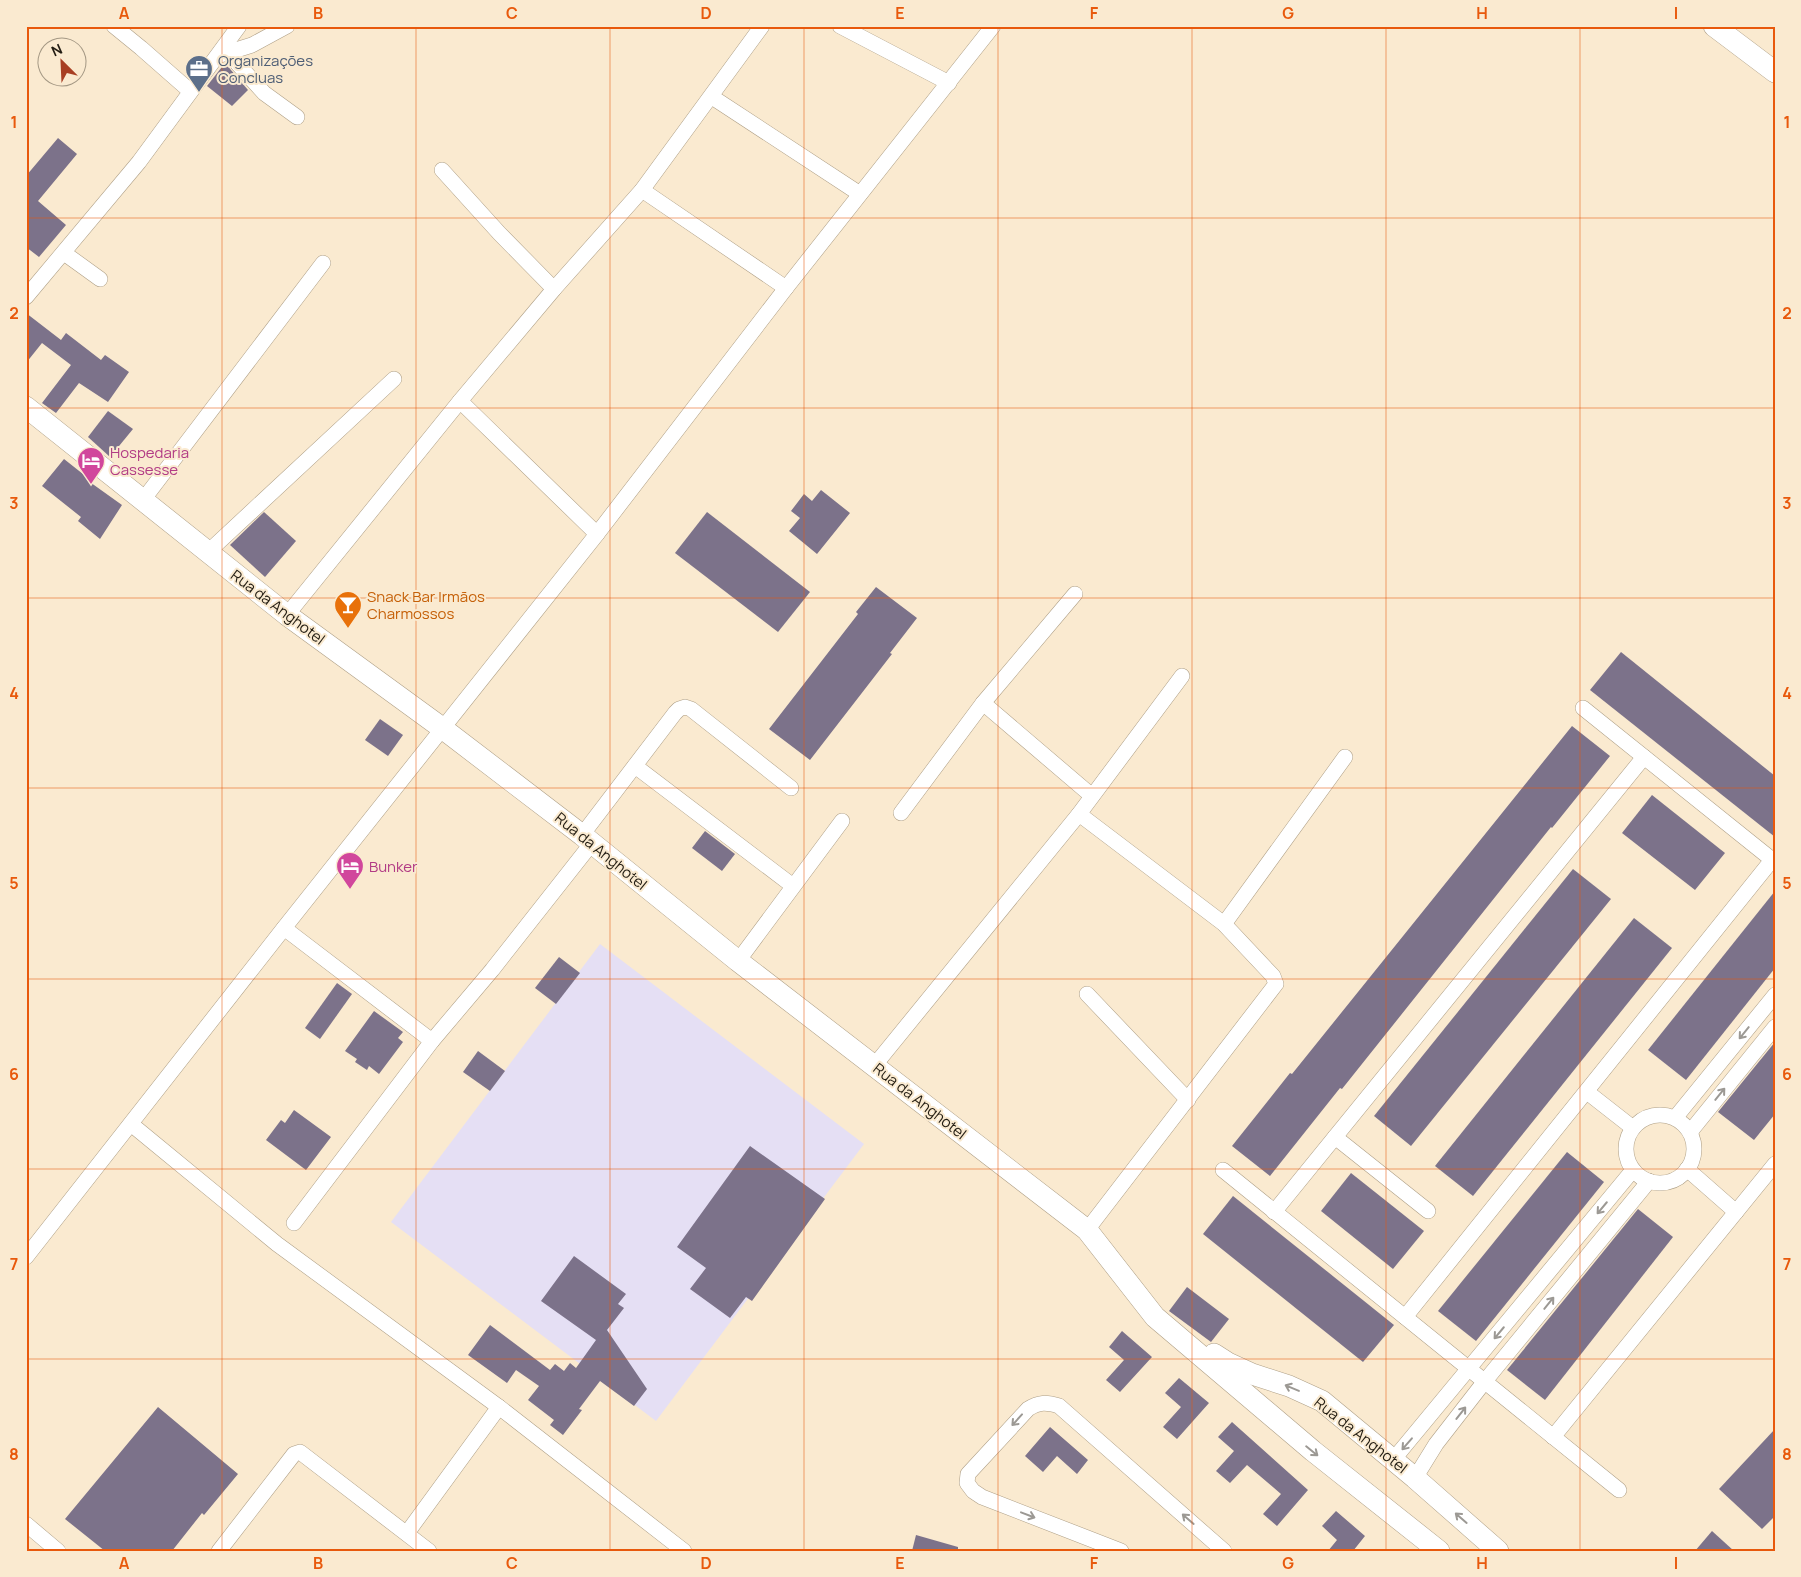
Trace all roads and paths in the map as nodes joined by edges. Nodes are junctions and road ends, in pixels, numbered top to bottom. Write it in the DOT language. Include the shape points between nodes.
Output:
graph roads {
  1 [pos="114,26"];
  2 [pos="287,26"];
  3 [pos="762,26"];
  4 [pos="840,26"];
  5 [pos="993,26"];
  6 [pos="1714,26"];
  7 [pos="237,27"];
  8 [pos="222,54"];
  9 [pos="1775,72"];
  10 [pos="949,83"];
  11 [pos="190,91"];
  12 [pos="712,97"];
  13 [pos="297,117"];
  14 [pos="442,170"];
  15 [pos="642,190"];
  16 [pos="860,194"];
  17 [pos="64,253"];
  18 [pos="322,263"];
  19 [pos="100,279"];
  20 [pos="786,288"];
  21 [pos="554,289"];
  22 [pos="26,297"];
  23 [pos="394,379"];
  24 [pos="460,401"];
  25 [pos="26,407"];
  26 [pos="143,500"];
  27 [pos="597,534"];
  28 [pos="208,552"];
  29 [pos="1075,594"];
  30 [pos="287,615"];
  31 [pos="1182,676"];
  32 [pos="983,703"];
  33 [pos="1583,708"];
  34 [pos="442,728"];
  35 [pos="1345,757"];
  36 [pos="1644,757"];
  37 [pos="635,766"];
  38 [pos="791,788"];
  39 [pos="1092,796"];
  40 [pos="901,813"];
  41 [pos="1079,814"];
  42 [pos="842,820"];
  43 [pos="587,839"];
  44 [pos="1774,861"];
  45 [pos="794,886"];
  46 [pos="1224,924"];
  47 [pos="284,928"];
  48 [pos="738,961"];
  49 [pos="1087,994"];
  50 [pos="1775,995"];
  51 [pos="1775,1027"];
  52 [pos="432,1042"];
  53 [pos="874,1066"];
  54 [pos="1587,1092"];
  55 [pos="1188,1100"];
  56 [pos="1675,1118"];
  57 [pos="131,1124"];
  58 [pos="1633,1128"];
  59 [pos="1690,1132"];
  60 [pos="1335,1136"];
  61 [pos="1775,1164"];
  62 [pos="1687,1169"];
  63 [pos="1223,1170"];
  64 [pos="1634,1170"];
  65 [pos="1649,1181"];
  66 [pos="1428,1211"];
  67 [pos="1274,1212"];
  68 [pos="1736,1212"];
  69 [pos="294,1223"];
  70 [pos="1087,1230"];
  71 [pos="26,1256"];
  72 [pos="1155,1317"];
  73 [pos="1405,1317"];
  74 [pos="1469,1369"];
  75 [pos="1485,1381"];
  76 [pos="499,1407"];
  77 [pos="1553,1437"];
  78 [pos="1393,1460"];
  79 [pos="1415,1478"];
  80 [pos="1619,1490"];
  81 [pos="26,1524"];
  82 [pos="406,1533"];
  83 [pos="421,1548"];
  84 [pos="58,1551"];
  85 [pos="219,1551"];
  86 [pos="684,1551"];
  87 [pos="1121,1551"];
  88 [pos="1224,1551"];
  89 [pos="1439,1551"];
  90 [pos="1498,1551"];
  1 -- 11 [label="street"];
  2 -- 8 [label="street" via="256,43"];
  3 -- 12 [label="street"];
  4 -- 10 [label="street"];
  5 -- 10 [label="street"];
  6 -- 9 [label="main road"];
  7 -- 8 [label="street"];
  8 -- 11 [label="street"];
  8 -- 13 [label="street" via="264,93"];
  10 -- 16 [label="street"];
  11 -- 17 [label="street" via="139,162"];
  12 -- 15 [label="street"];
  12 -- 16 [label="street"];
  14 -- 21 [label="street"];
  15 -- 20 [label="street"];
  15 -- 21 [label="street"];
  16 -- 20 [label="street"];
  17 -- 19 [label="street"];
  17 -- 22 [label="street"];
  18 -- 26 [label="street"];
  20 -- 27 [label="street"];
  21 -- 24 [label="street"];
  23 -- 28 [label="street"];
  24 -- 27 [label="street"];
  24 -- 30 [label="street"];
  25 -- 26 [label="main road, Rua da Anghotel"];
  26 -- 28 [label="main road, Rua da Anghotel"];
  27 -- 34 [label="street"];
  28 -- 30 [label="main road, Rua da Anghotel"];
  29 -- 32 [label="street"];
  30 -- 34 [label="main road, Rua da Anghotel"];
  31 -- 39 [label="street"];
  32 -- 39 [label="street"];
  32 -- 40 [label="street"];
  33 -- 36 [label="street"];
  34 -- 43 [label="main road, Rua da Anghotel"];
  34 -- 47 [label="street"];
  35 -- 46 [label="street"];
  36 -- 44 [label="street"];
  36 -- 60 [label="street"];
  37 -- 38 [label="street" via="679,708 686,707"];
  37 -- 43 [label="street"];
  37 -- 45 [label="street"];
  39 -- 41 [label="street"];
  41 -- 46 [label="street"];
  41 -- 53 [label="street"];
  42 -- 45 [label="street"];
  43 -- 48 [label="main road, Rua da Anghotel"];
  43 -- 52 [label="street" via="492,970"];
  44 -- 54 [label="street"];
  45 -- 48 [label="street"];
  46 -- 55 [label="street" via="1273,976 1276,984"];
  47 -- 52 [label="street"];
  47 -- 57 [label="street"];
  48 -- 53 [label="main road, Rua da Anghotel"];
  49 -- 55 [label="street"];
  50 -- 56 [label="street, one-way"];
  59 -- 51 [label="street, one-way"];
  52 -- 69 [label="street"];
  53 -- 70 [label="main road, Rua da Anghotel"];
  54 -- 58 [label="street"];
  54 -- 73 [label="street"];
  55 -- 70 [label="street"];
  56 -- 58 [label="street" via="1652,1116"];
  56 -- 59 [label="street"];
  57 -- 71 [label="street"];
  57 -- 76 [label="street" via="277,1244"];
  58 -- 64 [label="street" via="1626,1149"];
  59 -- 62 [label="street" via="1694,1151"];
  60 -- 66 [label="street"];
  60 -- 67 [label="street"];
  61 -- 68 [label="street"];
  62 -- 65 [label="street" via="1670,1181"];
  62 -- 68 [label="street"];
  63 -- 67 [label="street"];
  64 -- 65 [label="street"];
  64 -- 74 [label="street, one-way"];
  75 -- 65 [label="street, one-way"];
  67 -- 73 [label="street"];
  68 -- 77 [label="street"];
  70 -- 72 [label="main road, Rua da Anghotel"];
  78 -- 72 [label="main road, Rua da Anghotel, one-way" via="1322,1401 1228,1363"];
  72 -- 89 [label="main road, Rua da Anghotel, one-way" via="1313,1451"];
  73 -- 74 [label="street"];
  74 -- 75 [label="street"];
  74 -- 78 [label="street, one-way"];
  75 -- 77 [label="street"];
  79 -- 75 [label="street, one-way" via="1436,1444"];
  76 -- 82 [label="street"];
  76 -- 86 [label="street"];
  77 -- 80 [label="street"];
  78 -- 79 [label="main road, Rua da Anghotel"];
  90 -- 79 [label="main road, Rua da Anghotel, one-way"];
  81 -- 84 [label="street"];
  82 -- 83 [label="street"];
  82 -- 85 [label="street" via="300,1452 294,1454"];
  88 -- 87 [label="street, one-way" via="1059,1406 1038,1403 1028,1409 968,1474 967,1483 982,1497"];
}
